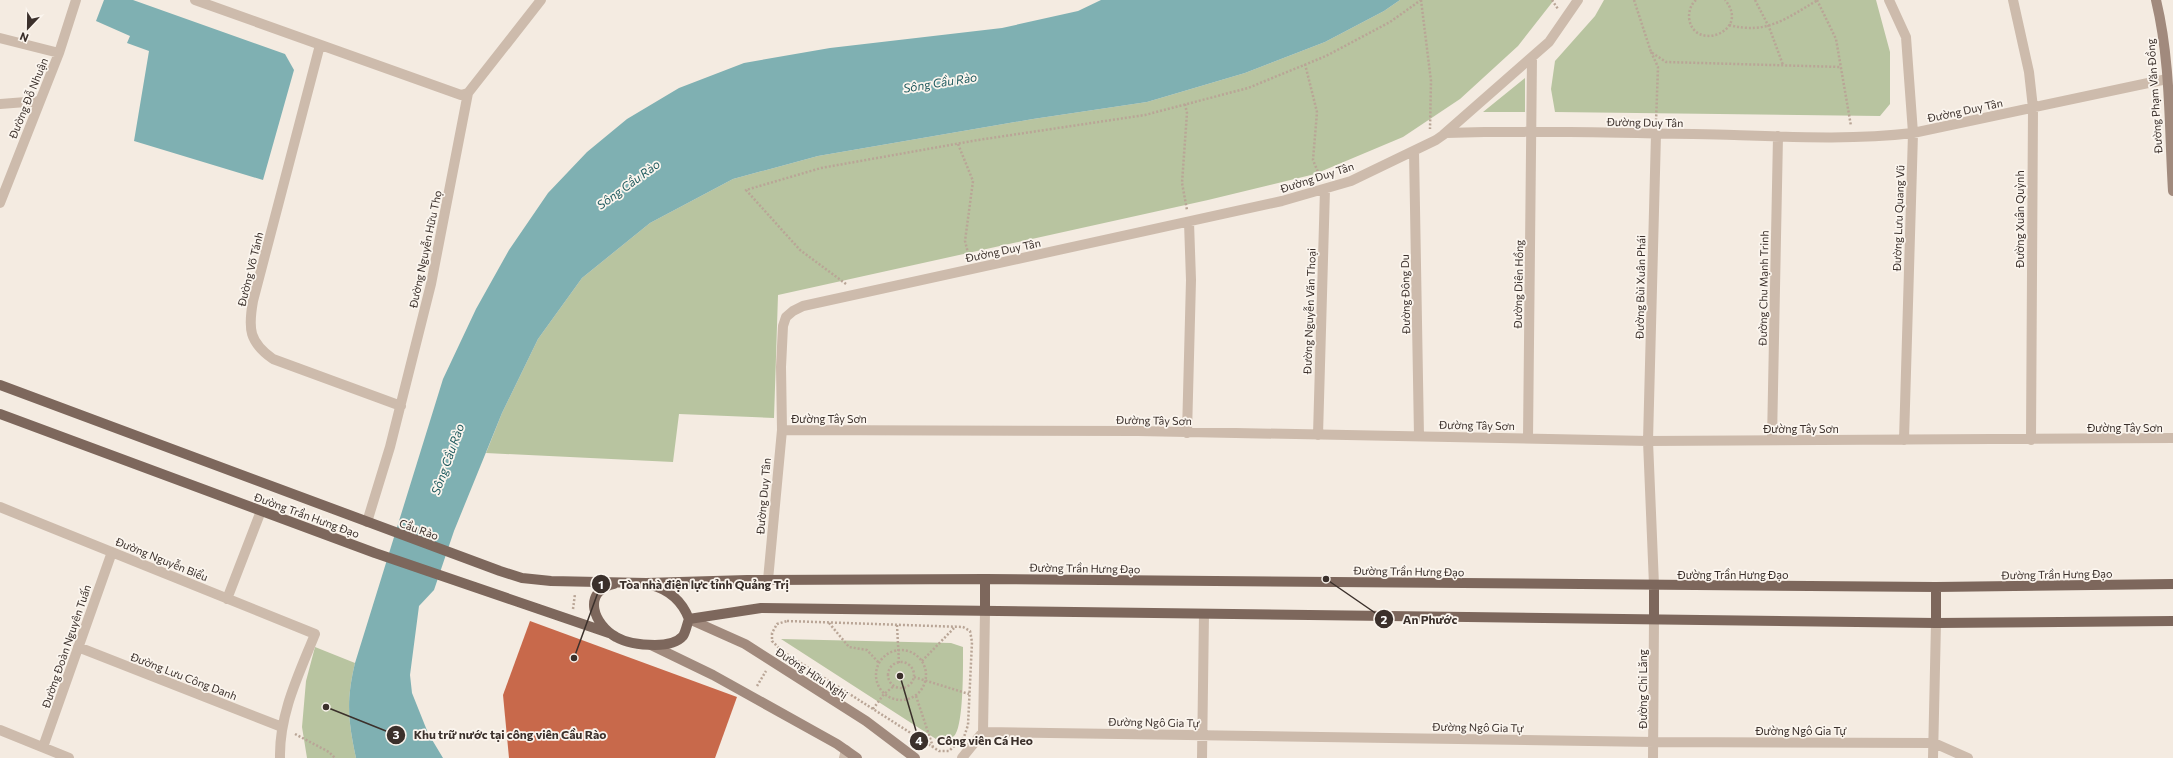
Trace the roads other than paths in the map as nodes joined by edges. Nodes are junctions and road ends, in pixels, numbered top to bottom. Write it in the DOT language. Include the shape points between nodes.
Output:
graph roads {
  1 [pos="76,0"];
  2 [pos="195,0"];
  3 [pos="541,0"];
  4 [pos="1578,0"];
  5 [pos="1889,0"];
  6 [pos="2013,0"];
  7 [pos="2156,0"];
  8 [pos="0,38"];
  9 [pos="320,45"];
  10 [pos="59,53"];
  11 [pos="1532,57"];
  12 [pos="2170,79"];
  13 [pos="468,93"];
  14 [pos="39,101"];
  15 [pos="0,104"];
  16 [pos="2032,108"];
  17 [pos="1531,131"];
  18 [pos="1913,133"];
  19 [pos="1656,134"];
  20 [pos="1778,136"];
  21 [pos="1441,137"];
  22 [pos="1414,151"];
  23 [pos="1325,188"];
  24 [pos="2173,191"];
  25 [pos="0,203"];
  26 [pos="1189,222"];
  27 [pos="0,385"];
  28 [pos="401,406"];
  29 [pos="0,414"];
  30 [pos="782,430"];
  31 [pos="1187,432"];
  32 [pos="1318,435"];
  33 [pos="1419,436"];
  34 [pos="1528,438"];
  35 [pos="2173,438"];
  36 [pos="1772,440"];
  37 [pos="1904,440"];
  38 [pos="2032,440"];
  39 [pos="1648,441"];
  40 [pos="0,507"];
  41 [pos="261,511"];
  42 [pos="367,522"];
  43 [pos="383,528"];
  44 [pos="112,552"];
  45 [pos="446,552"];
  46 [pos="985,579"];
  47 [pos="768,580"];
  48 [pos="620,582"];
  49 [pos="646,583"];
  50 [pos="2173,584"];
  51 [pos="1654,586"];
  52 [pos="1936,587"];
  53 [pos="227,599"];
  54 [pos="985,612"];
  55 [pos="1204,614"];
  56 [pos="689,618"];
  57 [pos="1654,620"];
  58 [pos="2173,622"];
  59 [pos="1936,623"];
  60 [pos="609,633"];
  61 [pos="652,645"];
  62 [pos="78,647"];
  63 [pos="282,727"];
  64 [pos="0,730"];
  65 [pos="983,732"];
  66 [pos="1202,735"];
  67 [pos="1654,742"];
  68 [pos="1934,742"];
  69 [pos="43,747"];
  70 [pos="845,754"];
  71 [pos="69,758"];
  72 [pos="280,758"];
  73 [pos="857,758"];
  74 [pos="915,758"];
  75 [pos="962,758"];
  76 [pos="1202,758"];
  77 [pos="1653,758"];
  78 [pos="1933,758"];
  79 [pos="1968,758"];
  1 -- 10 [label="street, Đường Đỗ Nhuận"];
  2 -- 9 [label="street"];
  3 -- 13 [label="street, Đường Nguyễn Hữu Thọ"];
  4 -- 11 [label="street" via="1549,42"];
  5 -- 18 [label="street, Đường Lưu Quang Vũ" via="1906,37"];
  6 -- 16 [label="street, Đường Xuân Quỳnh" via="2029,72"];
  7 -- 12 [label="main road, Đường Phạm Văn Đồng"];
  8 -- 10 [label="street"];
  9 -- 13 [label="street" via="461,95"];
  9 -- 28 [label="street, Đường Võ Tánh" via="253,301 251,329 259,349 273,359"];
  10 -- 14 [label="street, Đường Đỗ Nhuận"];
  11 -- 17 [label="street, Đường Diên Hồng"];
  11 -- 21 [label="street"];
  12 -- 16 [label="street, Đường Duy Tân"];
  12 -- 24 [label="main road, Đường Phạm Văn Đồng"];
  13 -- 28 [label="street, Đường Nguyễn Hữu Thọ" via="431,284"];
  14 -- 15 [label="street"];
  14 -- 25 [label="street, Đường Đỗ Nhuận"];
  16 -- 18 [label="street, Đường Duy Tân"];
  16 -- 38 [label="street, Đường Xuân Quỳnh"];
  17 -- 19 [label="street, Đường Duy Tân"];
  17 -- 21 [label="street, Đường Duy Tân" via="1446,134"];
  17 -- 34 [label="street, Đường Diên Hồng"];
  18 -- 20 [label="street, Đường Duy Tân" via="1885,136"];
  18 -- 37 [label="street, Đường Lưu Quang Vũ"];
  19 -- 20 [label="street, Đường Duy Tân"];
  19 -- 39 [label="street, Đường Bùi Xuân Phái"];
  20 -- 36 [label="street, Đường Chu Mạnh Trinh"];
  21 -- 22 [label="street, Đường Duy Tân"];
  22 -- 23 [label="street, Đường Duy Tân" via="1351,181"];
  22 -- 33 [label="street, Đường Đông Du"];
  23 -- 26 [label="street, Đường Duy Tân" via="1253,209"];
  23 -- 32 [label="street, Đường Nguyễn Văn Thoại"];
  26 -- 30 [label="street, Đường Duy Tân" via="803,306 793,311 786,317 782,347"];
  26 -- 31 [label="street" via="1191,280"];
  27 -- 42 [label="main road, Đường Trần Hưng Đạo"];
  28 -- 42 [label="street, Đường Nguyễn Hữu Thọ"];
  29 -- 41 [label="main road, Đường Trần Hưng Đạo"];
  30 -- 31 [label="street, Đường Tây Sơn"];
  30 -- 47 [label="street, Đường Duy Tân"];
  31 -- 32 [label="street, Đường Tây Sơn"];
  32 -- 33 [label="street, Đường Tây Sơn"];
  33 -- 34 [label="street, Đường Tây Sơn"];
  34 -- 39 [label="street, Đường Tây Sơn"];
  35 -- 38 [label="street, Đường Tây Sơn"];
  36 -- 37 [label="street, Đường Tây Sơn"];
  36 -- 39 [label="street, Đường Tây Sơn"];
  37 -- 38 [label="street, Đường Tây Sơn"];
  39 -- 51 [label="street, Đường Bùi Xuân Phái"];
  40 -- 44 [label="street, Đường Nguyễn Biểu"];
  41 -- 53 [label="street"];
  41 -- 60 [label="main road, Đường Trần Hưng Đạo" via="374,553"];
  42 -- 43 [label="main road, Đường Trần Hưng Đạo"];
  43 -- 45 [label="main road, Cầu Rào"];
  44 -- 53 [label="street, Đường Nguyễn Biểu"];
  44 -- 62 [label="street, Đường Đoàn Nguyên Tuấn"];
  45 -- 48 [label="main road, Đường Trần Hưng Đạo" via="522,578"];
  46 -- 47 [label="main road, Đường Trần Hưng Đạo"];
  46 -- 51 [label="main road, Đường Trần Hưng Đạo"];
  46 -- 54 [label="main road"];
  47 -- 49 [label="main road, Đường Trần Hưng Đạo"];
  48 -- 49 [label="main road, Đường Trần Hưng Đạo"];
  48 -- 60 [label="main road, Đường Trần Hưng Đạo" via="599,592 593,607 597,620"];
  49 -- 56 [label="main road, Đường Trần Hưng Đạo" via="677,598"];
  50 -- 52 [label="main road, Đường Trần Hưng Đạo"];
  51 -- 52 [label="main road, Đường Trần Hưng Đạo"];
  51 -- 57 [label="main road"];
  52 -- 59 [label="main road"];
  53 -- 63 [label="street, Đường Nguyễn Biểu" via="315,634 294,687"];
  54 -- 55 [label="main road"];
  54 -- 56 [label="main road" via="761,608"];
  54 -- 65 [label="street"];
  55 -- 57 [label="main road"];
  55 -- 66 [label="street"];
  56 -- 61 [label="main road, Đường Trần Hưng Đạo" via="684,635 678,640 663,645"];
  56 -- 74 [label="main road, Đường Hữu Nghị" via="745,644 866,722"];
  57 -- 59 [label="main road"];
  57 -- 67 [label="street, Đường Chi Lăng"];
  58 -- 59 [label="main road"];
  59 -- 68 [label="street"];
  60 -- 61 [label="main road, Đường Trần Hưng Đạo" via="628,642"];
  61 -- 70 [label="main road" via="713,675"];
  62 -- 63 [label="street, Đường Lưu Công Danh"];
  62 -- 69 [label="street, Đường Đoàn Nguyên Tuấn"];
  63 -- 72 [label="street"];
  64 -- 69 [label="street"];
  65 -- 66 [label="street, Đường Ngô Gia Tự"];
  65 -- 75 [label="street"];
  66 -- 67 [label="street, Đường Ngô Gia Tự"];
  66 -- 76 [label="street"];
  67 -- 68 [label="street, Đường Ngô Gia Tự"];
  67 -- 77 [label="street, Đường Chi Lăng"];
  68 -- 78 [label="street"];
  68 -- 79 [label="street, Đường Ngô Gia Tự"];
  69 -- 71 [label="street"];
  70 -- 73 [label="main road"];
}
